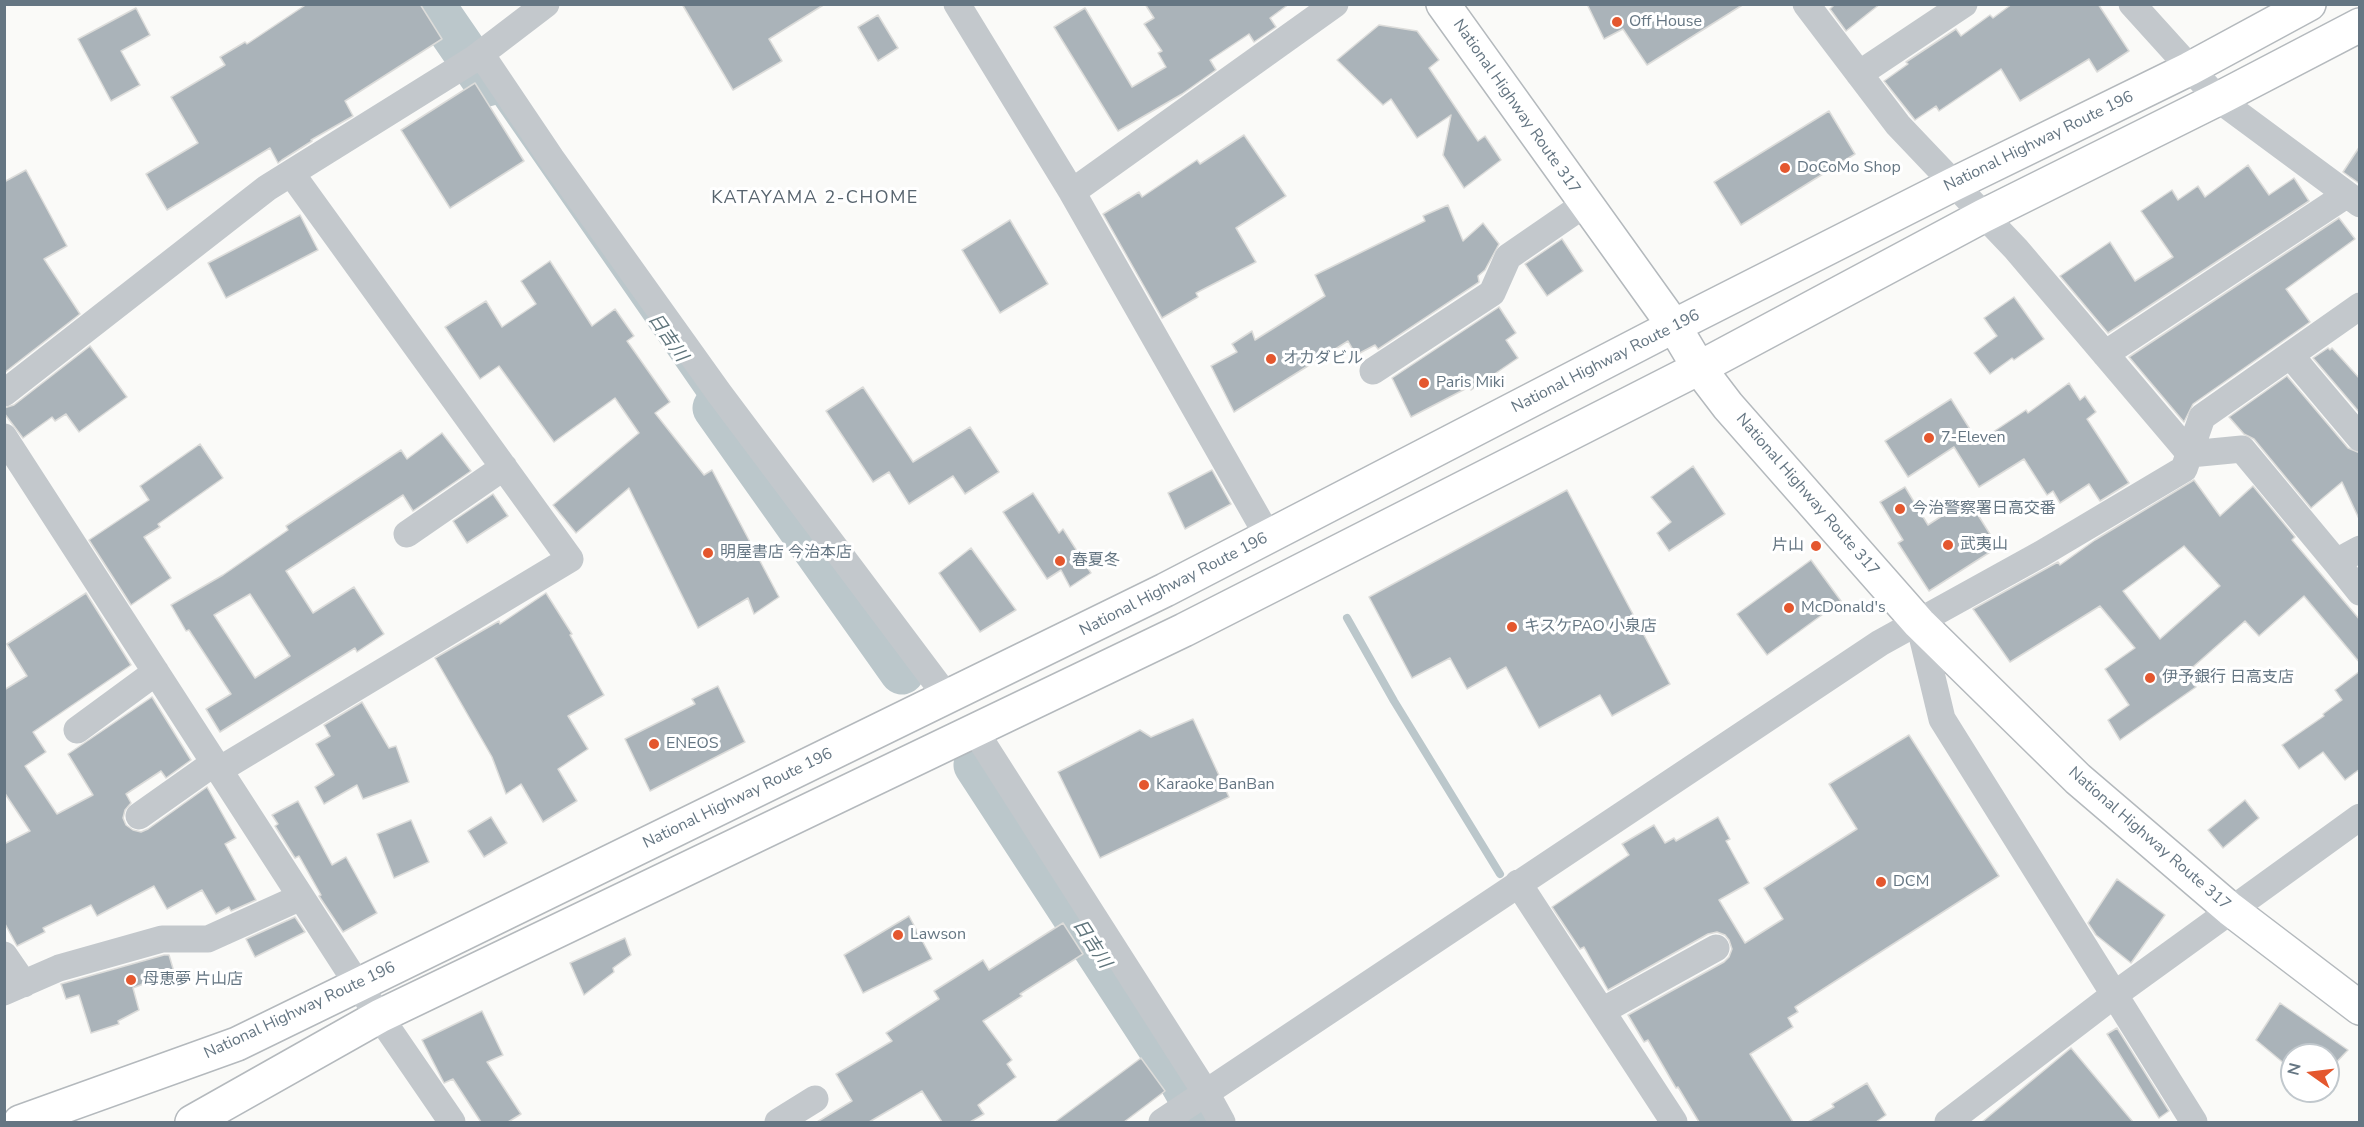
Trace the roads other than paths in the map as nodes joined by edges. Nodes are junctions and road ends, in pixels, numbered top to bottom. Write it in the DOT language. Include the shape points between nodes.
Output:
graph roads {
  1 [pos="957,4"];
  2 [pos="1335,4"];
  3 [pos="1443,4"];
  4 [pos="1806,4"];
  5 [pos="1964,4"];
  6 [pos="2132,4"];
  7 [pos="2309,4"];
  8 [pos="545,5"];
  9 [pos="2350,34"];
  10 [pos="471,60"];
  11 [pos="2188,69"];
  12 [pos="1859,74"];
  13 [pos="2217,99"];
  14 [pos="291,173"];
  15 [pos="1954,184"];
  16 [pos="1072,192"];
  17 [pos="2353,200"];
  18 [pos="1585,204"];
  19 [pos="1983,216"];
  20 [pos="2360,306"];
  21 [pos="1674,326"];
  22 [pos="2105,354"];
  23 [pos="2290,355"];
  24 [pos="1699,368"];
  25 [pos="1373,371"];
  26 [pos="4,393"];
  27 [pos="4,437"];
  28 [pos="2360,438"];
  29 [pos="2190,454"];
  30 [pos="504,467"];
  31 [pos="407,534"];
  32 [pos="1269,538"];
  33 [pos="2360,549"];
  34 [pos="2336,562"];
  35 [pos="2360,592"];
  36 [pos="1919,623"];
  37 [pos="156,672"];
  38 [pos="947,697"];
  39 [pos="77,730"];
  40 [pos="975,731"];
  41 [pos="217,767"];
  42 [pos="138,816"];
  43 [pos="2360,817"];
  44 [pos="1518,883"];
  45 [pos="301,897"];
  46 [pos="2230,909"];
  47 [pos="1716,948"];
  48 [pos="4,955"];
  49 [pos="358,986"];
  50 [pos="14,988"];
  51 [pos="2114,994"];
  52 [pos="2360,1008"];
  53 [pos="1602,1011"];
  54 [pos="380,1016"];
  55 [pos="1206,1093"];
  56 [pos="815,1099"];
  57 [pos="20,1122"];
  58 [pos="192,1122"];
  59 [pos="452,1122"];
  60 [pos="778,1122"];
  61 [pos="1162,1122"];
  62 [pos="1222,1122"];
  63 [pos="1674,1122"];
  64 [pos="1948,1122"];
  65 [pos="2194,1122"];
  1 -- 16 [label="street"];
  2 -- 16 [label="street"];
  3 -- 18 [label="highway, National Highway Route 317"];
  4 -- 12 [label="street"];
  5 -- 12 [label="street"];
  6 -- 11 [label="street"];
  7 -- 11 [label="highway, National Highway Route 196"];
  8 -- 10 [label="street"];
  9 -- 13 [label="highway"];
  10 -- 14 [label="street"];
  10 -- 38 [label="street" via="551,158 719,393"];
  11 -- 13 [label="street"];
  11 -- 15 [label="highway, National Highway Route 196"];
  12 -- 15 [label="street" via="1898,125"];
  13 -- 17 [label="street"];
  13 -- 19 [label="highway"];
  14 -- 26 [label="street"];
  14 -- 30 [label="street"];
  15 -- 19 [label="street"];
  15 -- 21 [label="highway, National Highway Route 196"];
  16 -- 32 [label="street"];
  17 -- 22 [label="street"];
  18 -- 21 [label="highway, National Highway Route 317"];
  18 -- 25 [label="street" via="1508,257 1492,292"];
  19 -- 22 [label="street"];
  19 -- 24 [label="highway"];
  20 -- 23 [label="street"];
  21 -- 24 [label="highway, National Highway Route 317"];
  21 -- 32 [label="highway, National Highway Route 196"];
  22 -- 29 [label="street"];
  23 -- 28 [label="street"];
  23 -- 29 [label="street" via="2202,417"];
  24 -- 36 [label="highway, National Highway Route 317"];
  24 -- 40 [label="highway" via="1194,625"];
  27 -- 37 [label="street"];
  29 -- 34 [label="street" via="2242,449"];
  29 -- 36 [label="street" via="2184,470"];
  30 -- 31 [label="street"];
  30 -- 41 [label="street" via="570,559"];
  32 -- 38 [label="highway, National Highway Route 196"];
  33 -- 34 [label="street"];
  34 -- 35 [label="street"];
  36 -- 44 [label="street" via="1880,643"];
  36 -- 46 [label="highway, National Highway Route 317" via="2078,779"];
  36 -- 51 [label="street" via="1942,718"];
  37 -- 39 [label="street"];
  37 -- 41 [label="street"];
  38 -- 49 [label="highway, National Highway Route 196"];
  40 -- 54 [label="highway"];
  40 -- 55 [label="street"];
  41 -- 42 [label="street"];
  41 -- 45 [label="street"];
  43 -- 46 [label="street"];
  44 -- 53 [label="street"];
  44 -- 55 [label="street"];
  45 -- 49 [label="street"];
  45 -- 50 [label="street" via="208,939 162,939 59,968"];
  46 -- 51 [label="street"];
  46 -- 52 [label="highway, National Highway Route 317"];
  47 -- 53 [label="street"];
  48 -- 50 [label="street"];
  49 -- 54 [label="street"];
  49 -- 57 [label="highway, National Highway Route 196" via="237,1044"];
  51 -- 64 [label="street"];
  51 -- 65 [label="street"];
  53 -- 63 [label="street"];
  54 -- 58 [label="highway"];
  54 -- 59 [label="street"];
  55 -- 61 [label="street"];
  55 -- 62 [label="street"];
  56 -- 60 [label="street"];
}
